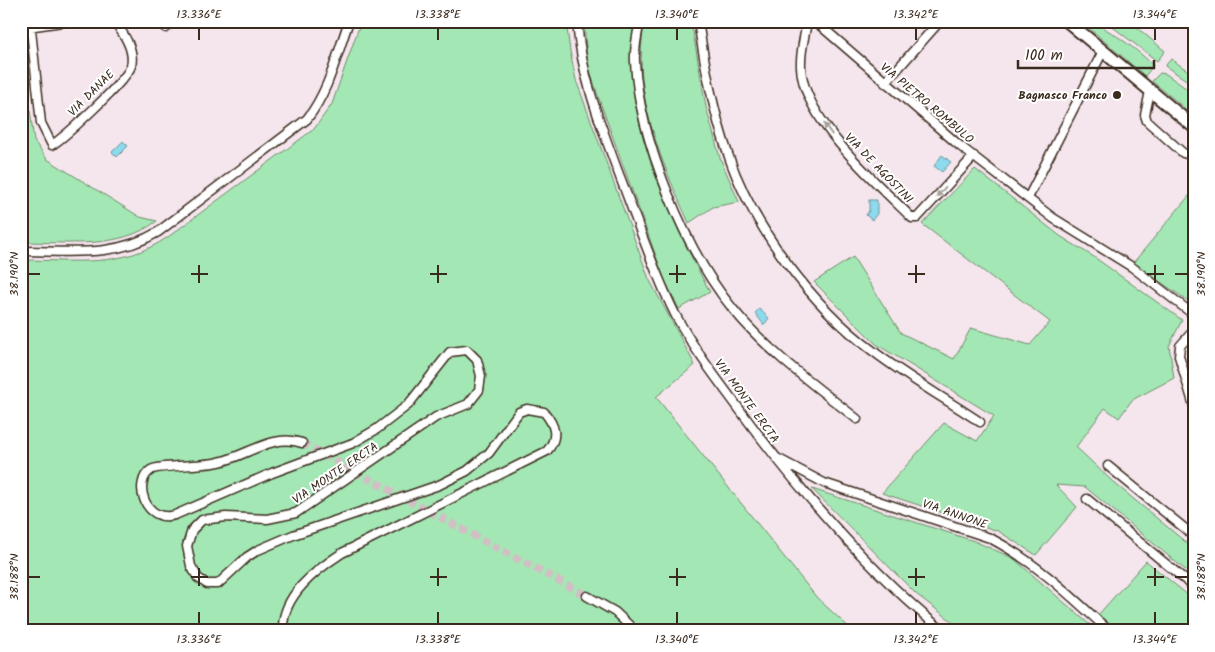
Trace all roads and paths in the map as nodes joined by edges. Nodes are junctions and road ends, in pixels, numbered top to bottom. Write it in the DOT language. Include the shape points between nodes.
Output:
graph roads {
  1 [pos="69,21"];
  2 [pos="114,21"];
  3 [pos="349,21"];
  4 [pos="577,21"];
  5 [pos="640,21"];
  6 [pos="698,21"];
  7 [pos="807,21"];
  8 [pos="815,21"];
  9 [pos="940,21"];
  10 [pos="1067,21"];
  11 [pos="30,24"];
  12 [pos="21,28"];
  13 [pos="1103,50"];
  14 [pos="885,83"];
  15 [pos="1150,90"];
  16 [pos="1194,127"];
  17 [pos="1194,154"];
  18 [pos="974,156"];
  19 [pos="1028,198"];
  20 [pos="21,251"];
  21 [pos="1194,314"];
  22 [pos="1194,330"];
  23 [pos="1194,406"];
  24 [pos="857,419"];
  25 [pos="980,422"];
  26 [pos="302,443"];
  27 [pos="773,456"];
  28 [pos="1108,466"];
  29 [pos="1087,499"];
  30 [pos="1194,536"];
  31 [pos="1194,587"];
  32 [pos="588,596"];
  33 [pos="283,631"];
  34 [pos="635,631"];
  35 [pos="943,631"];
  36 [pos="1109,631"];
  1 -- 11 [label="street"];
  2 -- 11 [label="street, VIA DANAE" via="132,50 130,68 114,89 52,145 40,123"];
  3 -- 20 [label="street" via="324,92 307,119 158,232 116,250"];
  4 -- 27 [label="street, VIA MONTE ERCTA" via="579,49 591,96 663,288 699,355"];
  5 -- 24 [label="street" via="635,62 644,115 662,176 694,248 712,279 756,334"];
  6 -- 25 [label="street" via="714,110 728,156 743,191 774,243 818,299 871,350"];
  18 -- 7 [label="street, VIA DE AGOSTINI, one-way" via="917,218 912,218 844,150 818,114 801,68"];
  8 -- 14 [label="street, VIA PIETRO ROMBULO"];
  9 -- 14 [label="street"];
  10 -- 13 [label="main road"];
  11 -- 12 [label="street"];
  13 -- 15 [label="main road"];
  13 -- 19 [label="street"];
  14 -- 18 [label="street, VIA PIETRO ROMBULO"];
  15 -- 16 [label="main road"];
  15 -- 17 [label="street" via="1145,115 1147,121 1183,153"];
  18 -- 19 [label="street, VIA PIETRO ROMBULO"];
  19 -- 21 [label="street, VIA PIETRO ROMBULO" via="1074,233 1132,267"];
  22 -- 23 [label="street" via="1180,346 1179,356"];
  26 -- 33 [label="street, VIA MONTE ERCTA" via="275,440 222,462 156,467 144,480 146,502 155,515 175,515 272,473 353,443 408,405 450,352 467,350 477,360 481,376 479,390 468,404 436,417 296,514 266,519 216,517 196,524 189,536 188,556 194,573 203,582 218,584 247,557 293,535 438,485 466,471 489,453 519,412 527,409 544,412 554,426 555,434 547,451 342,553 319,568 306,580 286,610"];
  27 -- 35 [label="street, VIA MONTE ERCTA" via="868,560"];
  27 -- 36 [label="street, VIA ANNONE" via="824,483 928,516 1006,546 1047,574"];
  28 -- 30 [label="street"];
  29 -- 31 [label="street"];
  32 -- 34 [label="street" via="615,612"];
}
